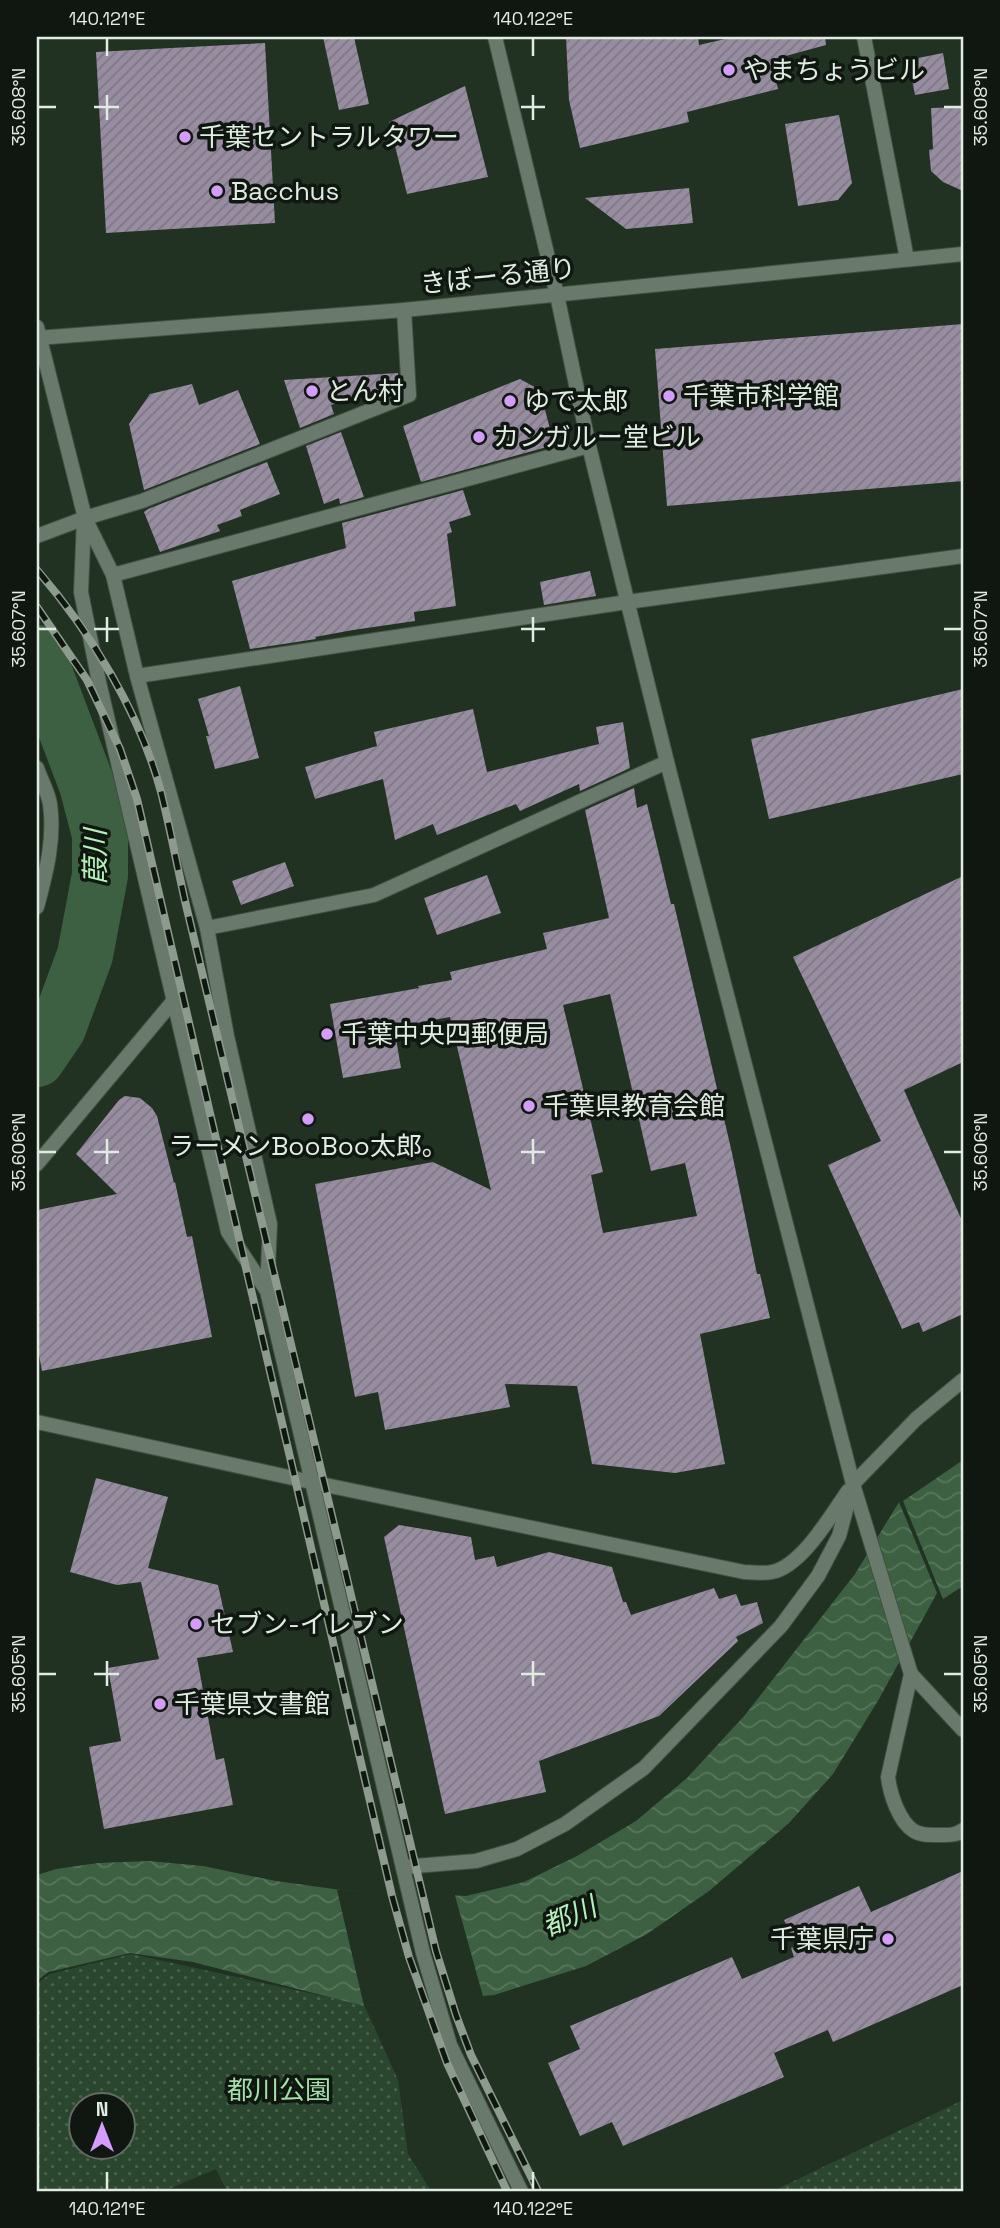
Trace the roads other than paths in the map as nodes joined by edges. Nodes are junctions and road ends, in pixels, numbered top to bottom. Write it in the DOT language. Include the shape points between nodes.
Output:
graph roads {
  1 [pos="495,37"];
  2 [pos="864,37"];
  3 [pos="963,254"];
  4 [pos="907,259"];
  5 [pos="557,295"];
  6 [pos="404,310"];
  7 [pos="37,334"];
  8 [pos="589,446"];
  9 [pos="85,518"];
  10 [pos="37,536"];
  11 [pos="963,556"];
  12 [pos="113,575"];
  13 [pos="627,602"];
  14 [pos="137,676"];
  15 [pos="667,761"];
  16 [pos="37,768"];
  17 [pos="37,907"];
  18 [pos="206,928"];
  19 [pos="174,999"];
  20 [pos="37,1164"];
  21 [pos="267,1291"];
  22 [pos="963,1380"];
  23 [pos="37,1422"];
  24 [pos="312,1482"];
  25 [pos="853,1484"];
  26 [pos="911,1674"];
  27 [pos="963,1730"];
  28 [pos="963,1830"];
  29 [pos="403,1867"];
  30 [pos="521,2191"];
  1 -- 5 [label="street"];
  2 -- 4 [label="street"];
  3 -- 4 [label="street, きぼーる通り"];
  4 -- 5 [label="street, きぼーる通り"];
  5 -- 6 [label="street, きぼーる通り"];
  5 -- 8 [label="street"];
  6 -- 7 [label="street, きぼーる通り"];
  6 -- 9 [label="street" via="409,395 142,502"];
  7 -- 9 [label="street"];
  8 -- 12 [label="street"];
  8 -- 13 [label="street"];
  9 -- 10 [label="street"];
  9 -- 12 [label="street"];
  9 -- 19 [label="street" via="81,592"];
  11 -- 13 [label="street"];
  12 -- 14 [label="street"];
  13 -- 14 [label="street"];
  13 -- 15 [label="street"];
  14 -- 18 [label="street"];
  15 -- 18 [label="street" via="374,895"];
  15 -- 25 [label="street"];
  16 -- 17 [label="street" via="50,802 52,838"];
  18 -- 21 [label="street" via="271,1224"];
  19 -- 20 [label="street"];
  19 -- 21 [label="street" via="228,1233"];
  21 -- 24 [label="street"];
  22 -- 25 [label="street" via="916,1419"];
  23 -- 24 [label="street"];
  24 -- 25 [label="street" via="744,1572 773,1572 791,1564"];
  24 -- 29 [label="street"];
  25 -- 26 [label="street"];
  25 -- 29 [label="street" via="839,1536 818,1576 781,1626 644,1768 565,1824 517,1849 476,1861"];
  26 -- 27 [label="street"];
  26 -- 28 [label="street" via="888,1777 889,1791 913,1831 943,1835"];
  29 -- 30 [label="street" via="450,2045"];
}
